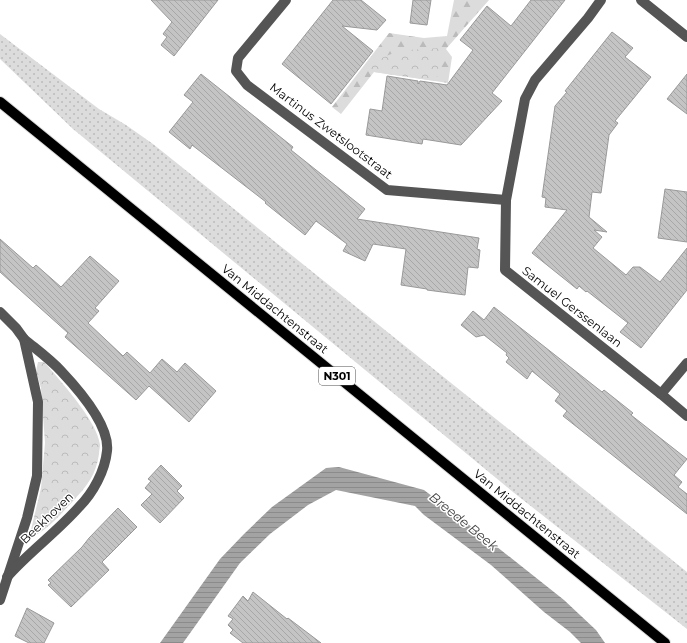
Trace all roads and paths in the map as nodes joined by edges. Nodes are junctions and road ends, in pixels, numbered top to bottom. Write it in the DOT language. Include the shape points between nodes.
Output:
graph roads {
  1 [pos="286,0"];
  2 [pos="601,0"];
  3 [pos="641,0"];
  4 [pos="687,37"];
  5 [pos="0,102"];
  6 [pos="506,200"];
  7 [pos="0,312"];
  8 [pos="24,339"];
  9 [pos="687,363"];
  10 [pos="662,394"];
  11 [pos="687,416"];
  12 [pos="7,577"];
  13 [pos="0,600"];
  14 [pos="665,643"];
  1 -- 6 [label="street, Martinus Zwetslootstraat" via="238,58 236,71 247,85 387,190"];
  2 -- 6 [label="street, Samuel Gerssenlaan" via="536,80 525,99"];
  3 -- 4 [label="street"];
  5 -- 14 [label="main road, Van Middachtenstraat / N301"];
  6 -- 10 [label="street, Samuel Gerssenlaan" via="505,270"];
  7 -- 8 [label="street, Beekhoven"];
  8 -- 12 [label="street, Beekhoven" via="38,402 37,476 28,518"];
  8 -- 12 [label="street, Beekhoven" via="60,370 79,392 105,432 107,450 101,477 81,506 21,560"];
  9 -- 10 [label="street"];
  10 -- 11 [label="street, Samuel Gerssenlaan"];
  12 -- 13 [label="street, Beekhoven"];
}
